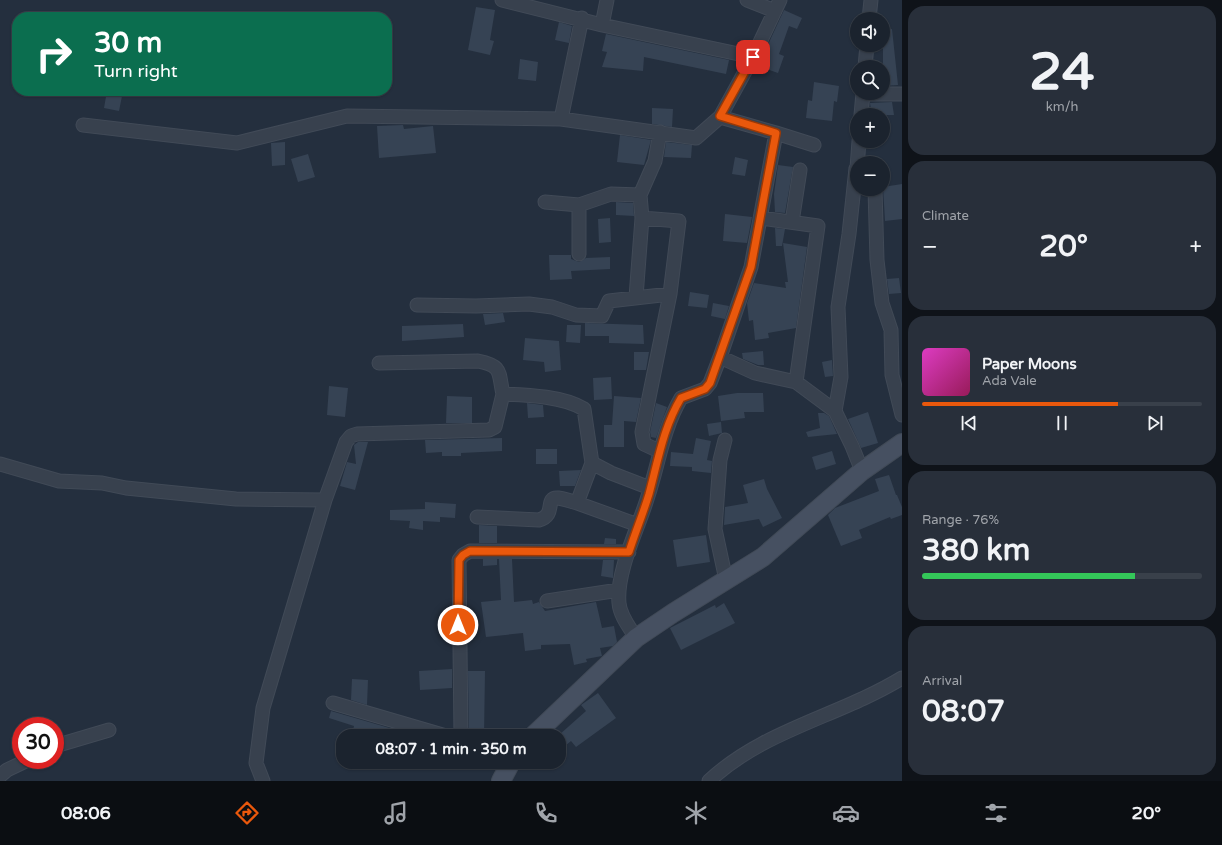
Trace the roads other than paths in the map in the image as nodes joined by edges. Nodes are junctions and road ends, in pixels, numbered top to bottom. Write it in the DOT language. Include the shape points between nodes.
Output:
graph roads {
  1 [pos="502,0"];
  2 [pos="607,0"];
  3 [pos="747,0"];
  4 [pos="871,0"];
  5 [pos="778,5"];
  6 [pos="870,12"];
  7 [pos="582,18"];
  8 [pos="602,25"];
  9 [pos="753,57"];
  10 [pos="890,94"];
  11 [pos="902,94"];
  12 [pos="720,116"];
  13 [pos="562,119"];
  14 [pos="83,125"];
  15 [pos="660,132"];
  16 [pos="776,133"];
  17 [pos="814,145"];
  18 [pos="800,170"];
  19 [pos="640,195"];
  20 [pos="854,196"];
  21 [pos="875,196"];
  22 [pos="545,202"];
  23 [pos="579,205"];
  24 [pos="642,218"];
  25 [pos="761,218"];
  26 [pos="792,222"];
  27 [pos="579,254"];
  28 [pos="670,294"];
  29 [pos="636,297"];
  30 [pos="417,305"];
  31 [pos="720,357"];
  32 [pos="379,363"];
  33 [pos="796,382"];
  34 [pos="503,394"];
  35 [pos="835,411"];
  36 [pos="902,415"];
  37 [pos="725,440"];
  38 [pos="902,443"];
  39 [pos="659,451"];
  40 [pos="592,463"];
  41 [pos="0,464"];
  42 [pos="862,471"];
  43 [pos="650,488"];
  44 [pos="325,500"];
  45 [pos="577,503"];
  46 [pos="477,517"];
  47 [pos="638,525"];
  48 [pos="629,552"];
  49 [pos="726,580"];
  50 [pos="618,590"];
  51 [pos="547,601"];
  52 [pos="636,638"];
  53 [pos="902,678"];
  54 [pos="333,703"];
  55 [pos="422,729"];
  56 [pos="461,729"];
  57 [pos="540,729"];
  58 [pos="109,730"];
  59 [pos="64,743"];
  60 [pos="12,768"];
  61 [pos="507,769"];
  62 [pos="0,776"];
  63 [pos="263,781"];
  64 [pos="501,781"];
  65 [pos="709,781"];
  1 -- 7 [label="street"];
  2 -- 8 [label="street"];
  3 -- 5 [label="street"];
  4 -- 6 [label="street"];
  5 -- 9 [label="street"];
  7 -- 8 [label="street"];
  7 -- 13 [label="street"];
  8 -- 9 [label="street"];
  9 -- 12 [label="street"];
  10 -- 11 [label="street"];
  12 -- 15 [label="street" via="696,138"];
  12 -- 16 [label="street"];
  13 -- 14 [label="street" via="347,116 237,143"];
  13 -- 15 [label="street"];
  15 -- 19 [label="street" via="655,161"];
  16 -- 17 [label="street"];
  16 -- 25 [label="street"];
  18 -- 26 [label="street"];
  19 -- 23 [label="street" via="611,194"];
  19 -- 24 [label="street"];
  20 -- 35 [label="street" via="838,307 841,377"];
  21 -- 36 [label="street" via="877,260 882,303 891,330 892,375"];
  22 -- 23 [label="street"];
  23 -- 27 [label="street"];
  24 -- 28 [label="street" via="679,220"];
  24 -- 29 [label="street"];
  25 -- 26 [label="street"];
  25 -- 31 [label="street" via="751,267"];
  26 -- 33 [label="street" via="818,226"];
  28 -- 29 [label="street"];
  28 -- 39 [label="street" via="642,432 644,444"];
  29 -- 30 [label="street" via="609,301 602,316 576,315 552,307 529,304"];
  31 -- 33 [label="street" via="755,373"];
  31 -- 39 [label="street" via="705,389 681,398 669,420"];
  32 -- 34 [label="street" via="478,361 492,364 498,371"];
  33 -- 35 [label="street"];
  34 -- 40 [label="street" via="532,395 577,404 584,408"];
  34 -- 44 [label="street" via="495,427 489,430 351,436 346,442"];
  35 -- 42 [label="street"];
  37 -- 49 [label="street" via="720,460 715,529"];
  38 -- 42 [label="street"];
  39 -- 43 [label="street"];
  40 -- 43 [label="street"];
  40 -- 45 [label="street"];
  41 -- 44 [label="street" via="59,481 102,483 126,488 236,499"];
  42 -- 49 [label="street" via="764,556"];
  43 -- 47 [label="street"];
  44 -- 63 [label="street" via="263,708 256,763"];
  45 -- 46 [label="street" via="553,499 550,502 549,515 539,520"];
  45 -- 47 [label="street"];
  47 -- 48 [label="street"];
  48 -- 50 [label="street"];
  48 -- 56 [label="street" via="470,551 463,555 459,560"];
  49 -- 52 [label="street"];
  50 -- 51 [label="street"];
  50 -- 52 [label="street" via="619,605"];
  52 -- 57 [label="street"];
  53 -- 65 [label="street" via="760,744 723,768"];
  54 -- 55 [label="street"];
  58 -- 59 [label="street"];
  60 -- 62 [label="street"];
  61 -- 64 [label="street"];
}
